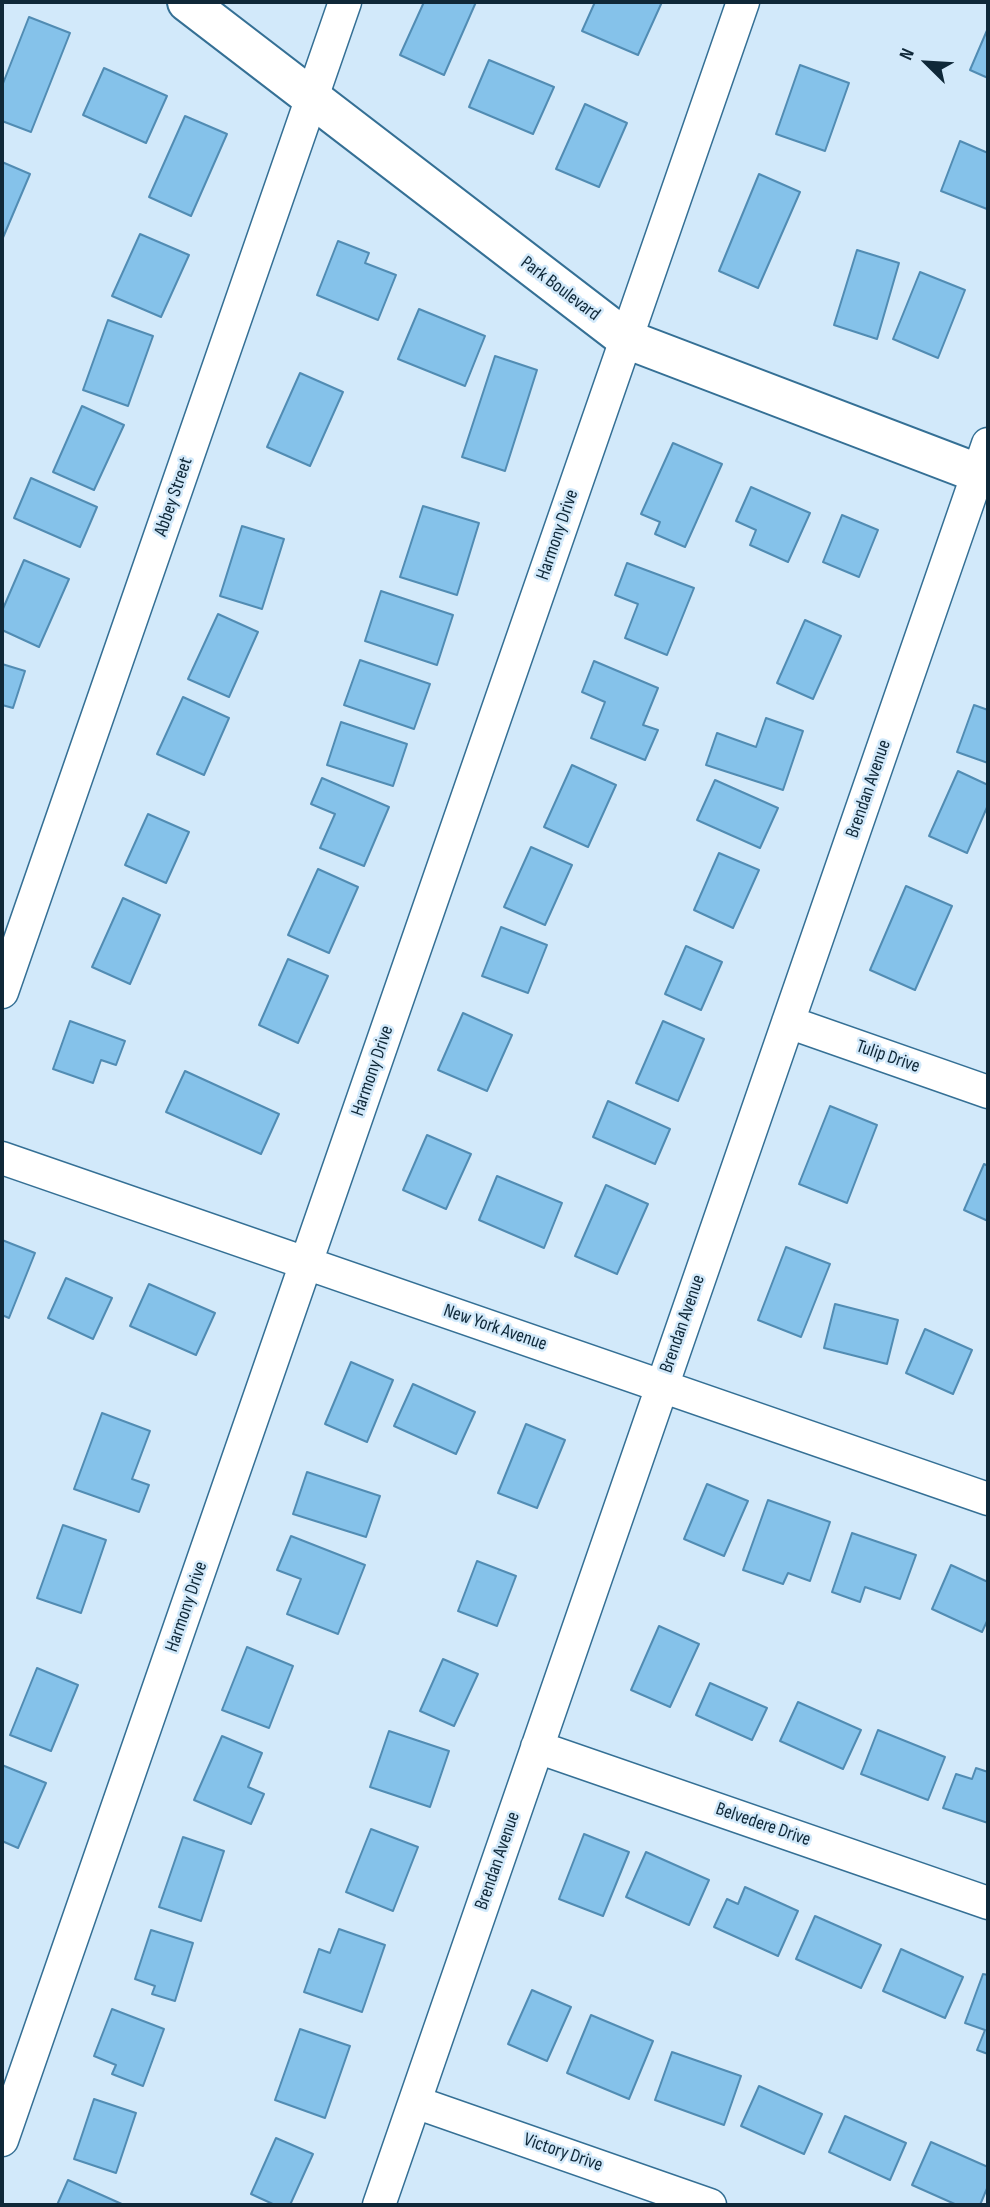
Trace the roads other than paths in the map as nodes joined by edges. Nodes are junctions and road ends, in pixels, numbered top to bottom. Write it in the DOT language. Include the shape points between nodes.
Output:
graph roads {
  1 [pos="187,2"];
  2 [pos="345,2"];
  3 [pos="743,2"];
  4 [pos="312,99"];
  5 [pos="626,339"];
  6 [pos="985,465"];
  7 [pos="2,992"];
  8 [pos="788,1022"];
  9 [pos="988,1091"];
  10 [pos="2,1158"];
  11 [pos="307,1263"];
  12 [pos="662,1386"];
  13 [pos="988,1499"];
  14 [pos="537,1747"];
  15 [pos="988,1903"];
  16 [pos="415,2102"];
  17 [pos="2,2140"];
  18 [pos="379,2205"];
  19 [pos="710,2205"];
  1 -- 4 [label="main road, Park Boulevard"];
  2 -- 4 [label="street, Abbey Street"];
  3 -- 5 [label="street, Harmony Drive"];
  4 -- 5 [label="main road, Park Boulevard"];
  4 -- 7 [label="street, Abbey Street"];
  5 -- 6 [label="main road, Park Boulevard"];
  5 -- 11 [label="street, Harmony Drive"];
  6 -- 8 [label="street, Brendan Avenue"];
  8 -- 9 [label="street, Tulip Drive"];
  8 -- 12 [label="street, Brendan Avenue"];
  10 -- 11 [label="street, New York Avenue"];
  11 -- 12 [label="street, New York Avenue"];
  11 -- 17 [label="street, Harmony Drive"];
  12 -- 13 [label="street, New York Avenue"];
  12 -- 14 [label="street, Brendan Avenue"];
  14 -- 15 [label="street, Belvedere Drive"];
  14 -- 16 [label="street, Brendan Avenue"];
  16 -- 18 [label="street, Brendan Avenue"];
  16 -- 19 [label="street, Victory Drive"];
}
